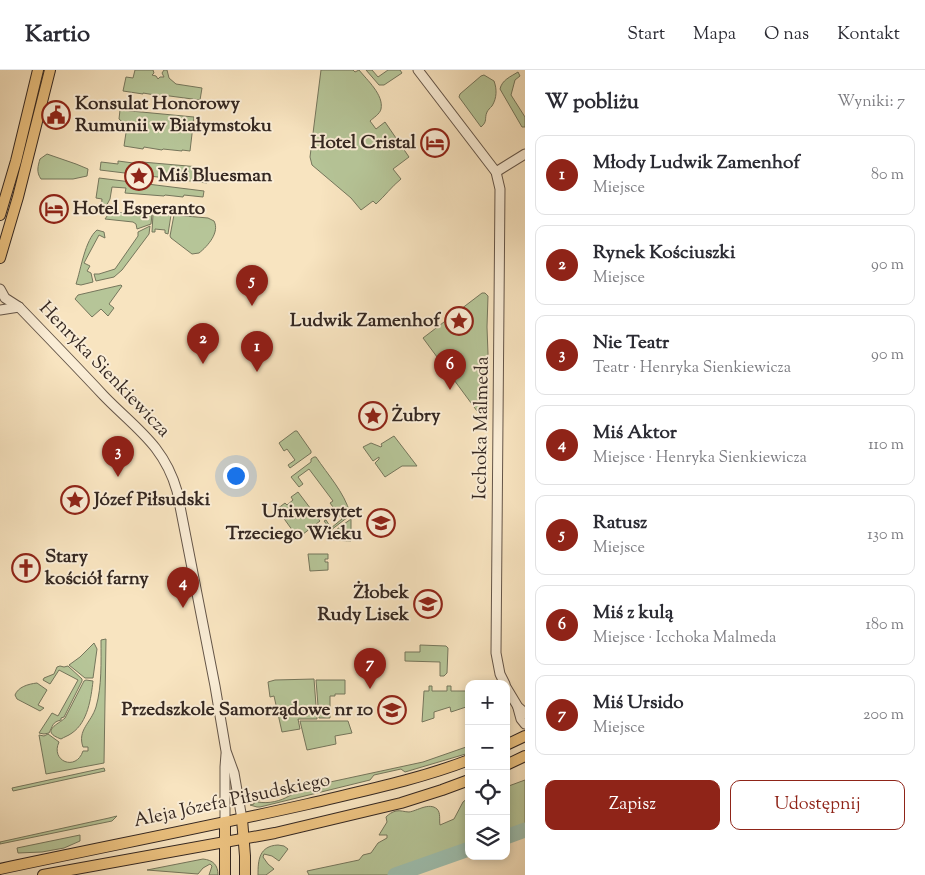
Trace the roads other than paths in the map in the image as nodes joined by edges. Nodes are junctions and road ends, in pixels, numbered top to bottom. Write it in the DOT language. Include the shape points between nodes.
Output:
graph roads {
  1 [pos="38,70"];
  2 [pos="50,70"];
  3 [pos="418,70"];
  4 [pos="525,154"];
  5 [pos="496,172"];
  6 [pos="0,215"];
  7 [pos="0,258"];
  8 [pos="0,284"];
  9 [pos="0,290"];
  10 [pos="19,308"];
  11 [pos="0,310"];
  12 [pos="503,680"];
  13 [pos="510,692"];
  14 [pos="522,710"];
  15 [pos="525,724"];
  16 [pos="525,736"];
  17 [pos="510,743"];
  18 [pos="226,751"];
  19 [pos="525,756"];
  20 [pos="465,762"];
  21 [pos="510,763"];
  22 [pos="465,781"];
  23 [pos="242,819"];
  24 [pos="225,822"];
  25 [pos="244,839"];
  26 [pos="225,842"];
  27 [pos="0,868"];
  28 [pos="43,875"];
  29 [pos="225,875"];
  30 [pos="246,875"];
  1 -- 6 [label="main road"];
  2 -- 7 [label="main road"];
  3 -- 5 [label="street"];
  4 -- 5 [label="street"];
  5 -- 12 [label="street, Icchoka Malmeda" via="500,189 496,653"];
  8 -- 10 [label="street, Henryka Sienkiewicza"];
  9 -- 10 [label="street, Henryka Sienkiewicza"];
  10 -- 11 [label="street"];
  10 -- 18 [label="street, Henryka Sienkiewicza" via="150,440 170,470 177,491"];
  13 -- 14 [label="street, Icchoka Malmeda"];
  14 -- 15 [label="street, Icchoka Malmeda" via="521,719"];
  16 -- 17 [label="main road"];
  18 -- 23 [label="street, Henryka Sienkiewicza" via="234,773"];
  18 -- 24 [label="street, Henryka Sienkiewicza"];
  19 -- 21 [label="main road"];
  20 -- 23 [label="main road, Aleja Józefa Piłsudskiego" via="438,772"];
  22 -- 25 [label="main road, Aleja Józefa Piłsudskiego" via="401,803"];
  23 -- 24 [label="main road, Aleja Józefa Piłsudskiego"];
  23 -- 25 [label="main road, Henryka Sienkiewicza"];
  24 -- 26 [label="main road, Henryka Sienkiewicza"];
  24 -- 27 [label="main road, Aleja Józefa Piłsudskiego"];
  25 -- 26 [label="main road, Aleja Józefa Piłsudskiego"];
  25 -- 30 [label="main road, Henryka Sienkiewicza"];
  26 -- 28 [label="main road, Aleja Józefa Piłsudskiego"];
  26 -- 29 [label="main road, Henryka Sienkiewicza"];
}
